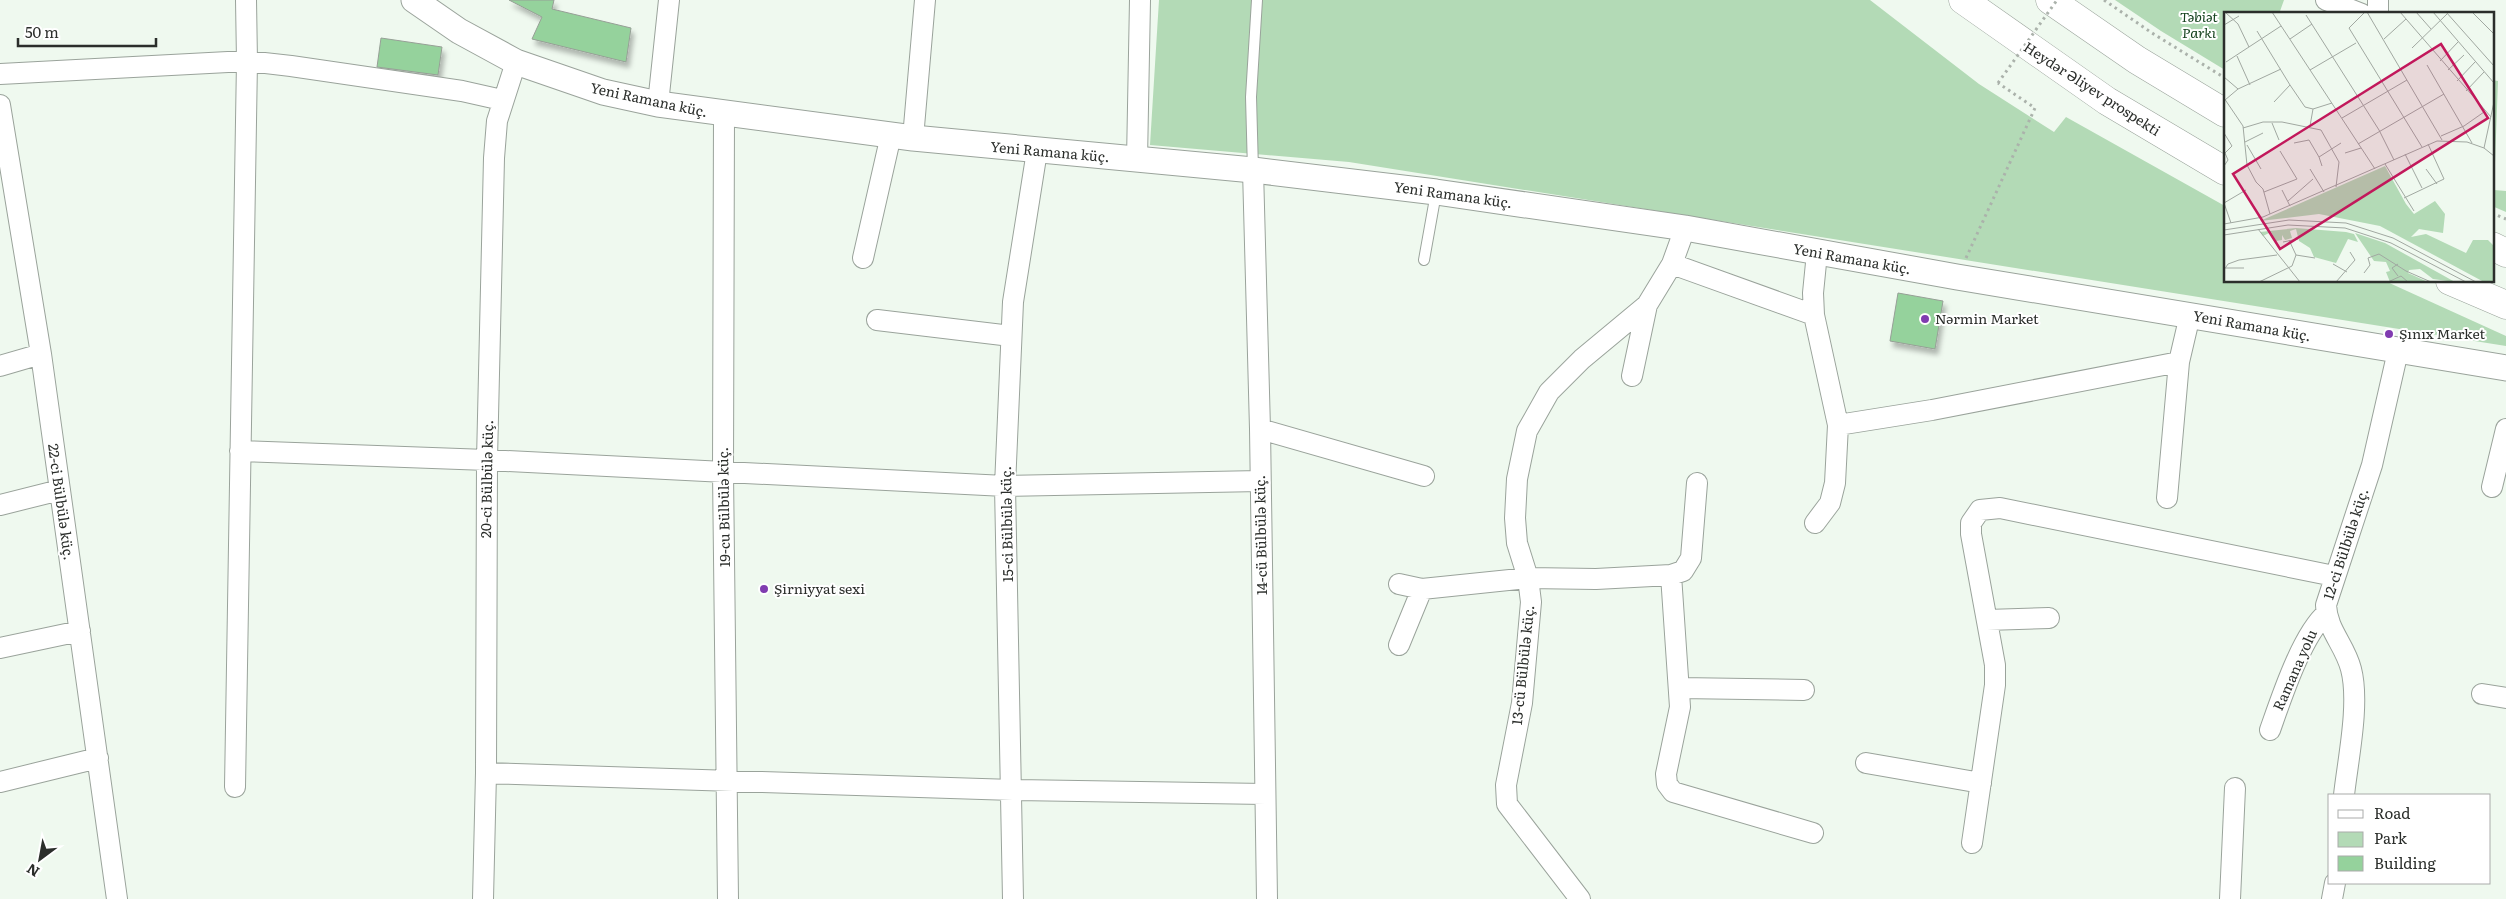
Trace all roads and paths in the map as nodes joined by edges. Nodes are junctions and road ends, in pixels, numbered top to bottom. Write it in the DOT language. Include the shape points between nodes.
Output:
graph roads {
  1 [pos="246,0"];
  2 [pos="414,0"];
  3 [pos="669,0"];
  4 [pos="925,0"];
  5 [pos="1140,0"];
  6 [pos="1257,0"];
  7 [pos="1963,0"];
  8 [pos="2050,0"];
  9 [pos="2057,0"];
  10 [pos="2104,0"];
  11 [pos="2114,0"];
  12 [pos="2326,0"];
  13 [pos="2111,5"];
  14 [pos="2357,12"];
  15 [pos="247,62"];
  16 [pos="516,62"];
  17 [pos="0,74"];
  18 [pos="2224,77"];
  19 [pos="502,100"];
  20 [pos="658,104"];
  21 [pos="0,105"];
  22 [pos="2224,112"];
  23 [pos="724,115"];
  24 [pos="902,137"];
  25 [pos="1037,151"];
  26 [pos="1137,160"];
  27 [pos="1254,170"];
  28 [pos="2224,170"];
  29 [pos="1436,192"];
  30 [pos="2494,214"];
  31 [pos="2506,219"];
  32 [pos="1685,228"];
  33 [pos="2494,247"];
  34 [pos="1817,253"];
  35 [pos="2506,253"];
  36 [pos="863,258"];
  37 [pos="1424,260"];
  38 [pos="1672,264"];
  39 [pos="1957,278"];
  40 [pos="2452,282"];
  41 [pos="1647,305"];
  42 [pos="2506,305"];
  43 [pos="1814,315"];
  44 [pos="2190,315"];
  45 [pos="877,320"];
  46 [pos="1011,336"];
  47 [pos="2398,351"];
  48 [pos="41,354"];
  49 [pos="2179,362"];
  50 [pos="0,366"];
  51 [pos="2506,368"];
  52 [pos="1632,376"];
  53 [pos="1838,425"];
  54 [pos="1260,429"];
  55 [pos="2506,430"];
  56 [pos="240,451"];
  57 [pos="487,460"];
  58 [pos="723,472"];
  59 [pos="1424,476"];
  60 [pos="1260,481"];
  61 [pos="1697,484"];
  62 [pos="1005,486"];
  63 [pos="2492,487"];
  64 [pos="60,490"];
  65 [pos="2167,498"];
  66 [pos="0,506"];
  67 [pos="1815,523"];
  68 [pos="1671,575"];
  69 [pos="2334,576"];
  70 [pos="1528,578"];
  71 [pos="1399,584"];
  72 [pos="1422,589"];
  73 [pos="2326,613"];
  74 [pos="2049,618"];
  75 [pos="1987,620"];
  76 [pos="80,631"];
  77 [pos="1399,645"];
  78 [pos="0,648"];
  79 [pos="1680,688"];
  80 [pos="1804,690"];
  81 [pos="2482,694"];
  82 [pos="2506,698"];
  83 [pos="2270,730"];
  84 [pos="98,758"];
  85 [pos="1866,763"];
  86 [pos="486,773"];
  87 [pos="0,782"];
  88 [pos="728,782"];
  89 [pos="1980,783"];
  90 [pos="235,787"];
  91 [pos="2235,788"];
  92 [pos="1013,790"];
  93 [pos="1265,794"];
  94 [pos="2344,794"];
  95 [pos="1813,833"];
  96 [pos="1972,843"];
  97 [pos="2335,884"];
  98 [pos="1576,898"];
  99 [pos="118,899"];
  100 [pos="482,899"];
  101 [pos="728,899"];
  102 [pos="1013,899"];
  103 [pos="1267,899"];
  104 [pos="2230,899"];
  105 [pos="2332,899"];
  1 -- 15 [label="street"];
  2 -- 16 [label="street, Yeni Ramana küç." via="459,31"];
  3 -- 20 [label="street"];
  4 -- 24 [label="street"];
  5 -- 26 [label="street"];
  6 -- 27 [label="lane" via="1251,97"];
  7 -- 28 [label="highway, Heydər Əliyev prospekti" via="2107,101"];
  8 -- 22 [label="highway" via="2137,60"];
  9 -- 39 [label="path, bridge" via="1998,83 2035,108"];
  10 -- 13 [label="path"];
  11 -- 13 [label="path"];
  12 -- 14 [label="street"];
  13 -- 18 [label="path"];
  15 -- 17 [label="street"];
  15 -- 19 [label="street" via="462,90"];
  15 -- 56 [label="street"];
  16 -- 19 [label="street, 20-ci Bülbülə küç."];
  16 -- 20 [label="street, Yeni Ramana küç." via="603,92"];
  19 -- 57 [label="street, 20-ci Bülbülə küç." via="494,158"];
  20 -- 23 [label="street, Yeni Ramana küç."];
  21 -- 48 [label="street, 22-ci Bülbülə küç."];
  23 -- 24 [label="street, Yeni Ramana küç."];
  23 -- 58 [label="street, 19-cu Bülbülə küç."];
  24 -- 25 [label="street, Yeni Ramana küç."];
  24 -- 36 [label="street"];
  25 -- 26 [label="street, Yeni Ramana küç."];
  25 -- 46 [label="street, 15-ci Bülbülə küç." via="1013,302"];
  26 -- 27 [label="street, Yeni Ramana küç."];
  27 -- 29 [label="street, Yeni Ramana küç."];
  27 -- 54 [label="street, 14-cü Bülbülə küç."];
  29 -- 32 [label="street, Yeni Ramana küç."];
  29 -- 37 [label="lane"];
  30 -- 31 [label="path"];
  32 -- 34 [label="street, Yeni Ramana küç."];
  32 -- 38 [label="street, 13-cü Bülbülə küç."];
  33 -- 35 [label="highway"];
  34 -- 39 [label="street, Yeni Ramana küç."];
  34 -- 43 [label="street"];
  38 -- 41 [label="street, 13-cü Bülbülə küç."];
  38 -- 43 [label="street"];
  39 -- 44 [label="street, Yeni Ramana küç."];
  40 -- 42 [label="highway"];
  41 -- 52 [label="street"];
  41 -- 70 [label="street, 13-cü Bülbülə küç." via="1548,392 1527,431 1517,479 1515,518"];
  43 -- 53 [label="street"];
  44 -- 47 [label="street, Yeni Ramana küç."];
  44 -- 49 [label="street"];
  45 -- 46 [label="street"];
  46 -- 62 [label="street, 15-ci Bülbülə küç."];
  47 -- 51 [label="street, Yeni Ramana küç."];
  47 -- 69 [label="street, 12-ci Bülbülə küç." via="2372,465"];
  48 -- 50 [label="street"];
  48 -- 64 [label="street, 22-ci Bülbülə küç."];
  49 -- 53 [label="street"];
  49 -- 65 [label="street"];
  53 -- 67 [label="street" via="1835,483 1830,503"];
  54 -- 59 [label="street"];
  54 -- 60 [label="street, 14-cü Bülbülə küç."];
  55 -- 63 [label="street"];
  56 -- 57 [label="street"];
  56 -- 90 [label="street"];
  57 -- 58 [label="street"];
  57 -- 86 [label="street, 20-ci Bülbülə küç."];
  58 -- 62 [label="street"];
  58 -- 88 [label="street, 19-cu Bülbülə küç."];
  60 -- 62 [label="street"];
  60 -- 93 [label="street, 14-cü Bülbülə küç."];
  61 -- 68 [label="street" via="1691,558 1683,571"];
  62 -- 92 [label="street, 15-ci Bülbülə küç."];
  64 -- 66 [label="street"];
  64 -- 76 [label="street, 22-ci Bülbülə küç."];
  68 -- 70 [label="street"];
  68 -- 79 [label="street"];
  69 -- 73 [label="street, 12-ci Bülbülə küç."];
  69 -- 75 [label="street" via="2000,508 1980,510 1971,523 1971,534"];
  70 -- 72 [label="street"];
  70 -- 98 [label="street, 13-cü Bülbülə küç." via="1531,602 1523,694 1506,785 1507,804"];
  71 -- 72 [label="street"];
  72 -- 77 [label="street"];
  73 -- 83 [label="street, Ramana yolu" via="2314,625 2284,690"];
  73 -- 94 [label="street, 12-ci Bülbülə küç." via="2352,671 2354,702"];
  74 -- 75 [label="street"];
  75 -- 89 [label="street" via="1995,684"];
  76 -- 78 [label="street"];
  76 -- 84 [label="street, 22-ci Bülbülə küç."];
  79 -- 80 [label="street"];
  79 -- 95 [label="street" via="1680,707 1666,774 1667,784 1673,792"];
  81 -- 82 [label="street"];
  84 -- 87 [label="street"];
  84 -- 99 [label="street, 22-ci Bülbülə küç."];
  85 -- 89 [label="street"];
  86 -- 88 [label="street"];
  86 -- 100 [label="street, 20-ci Bülbülə küç."];
  88 -- 92 [label="street"];
  88 -- 101 [label="street, 19-cu Bülbülə küç."];
  89 -- 96 [label="street"];
  91 -- 104 [label="street"];
  92 -- 93 [label="street"];
  92 -- 102 [label="street, 15-ci Bülbülə küç."];
  93 -- 103 [label="street, 14-cü Bülbülə küç."];
  97 -- 105 [label="street"];
}
